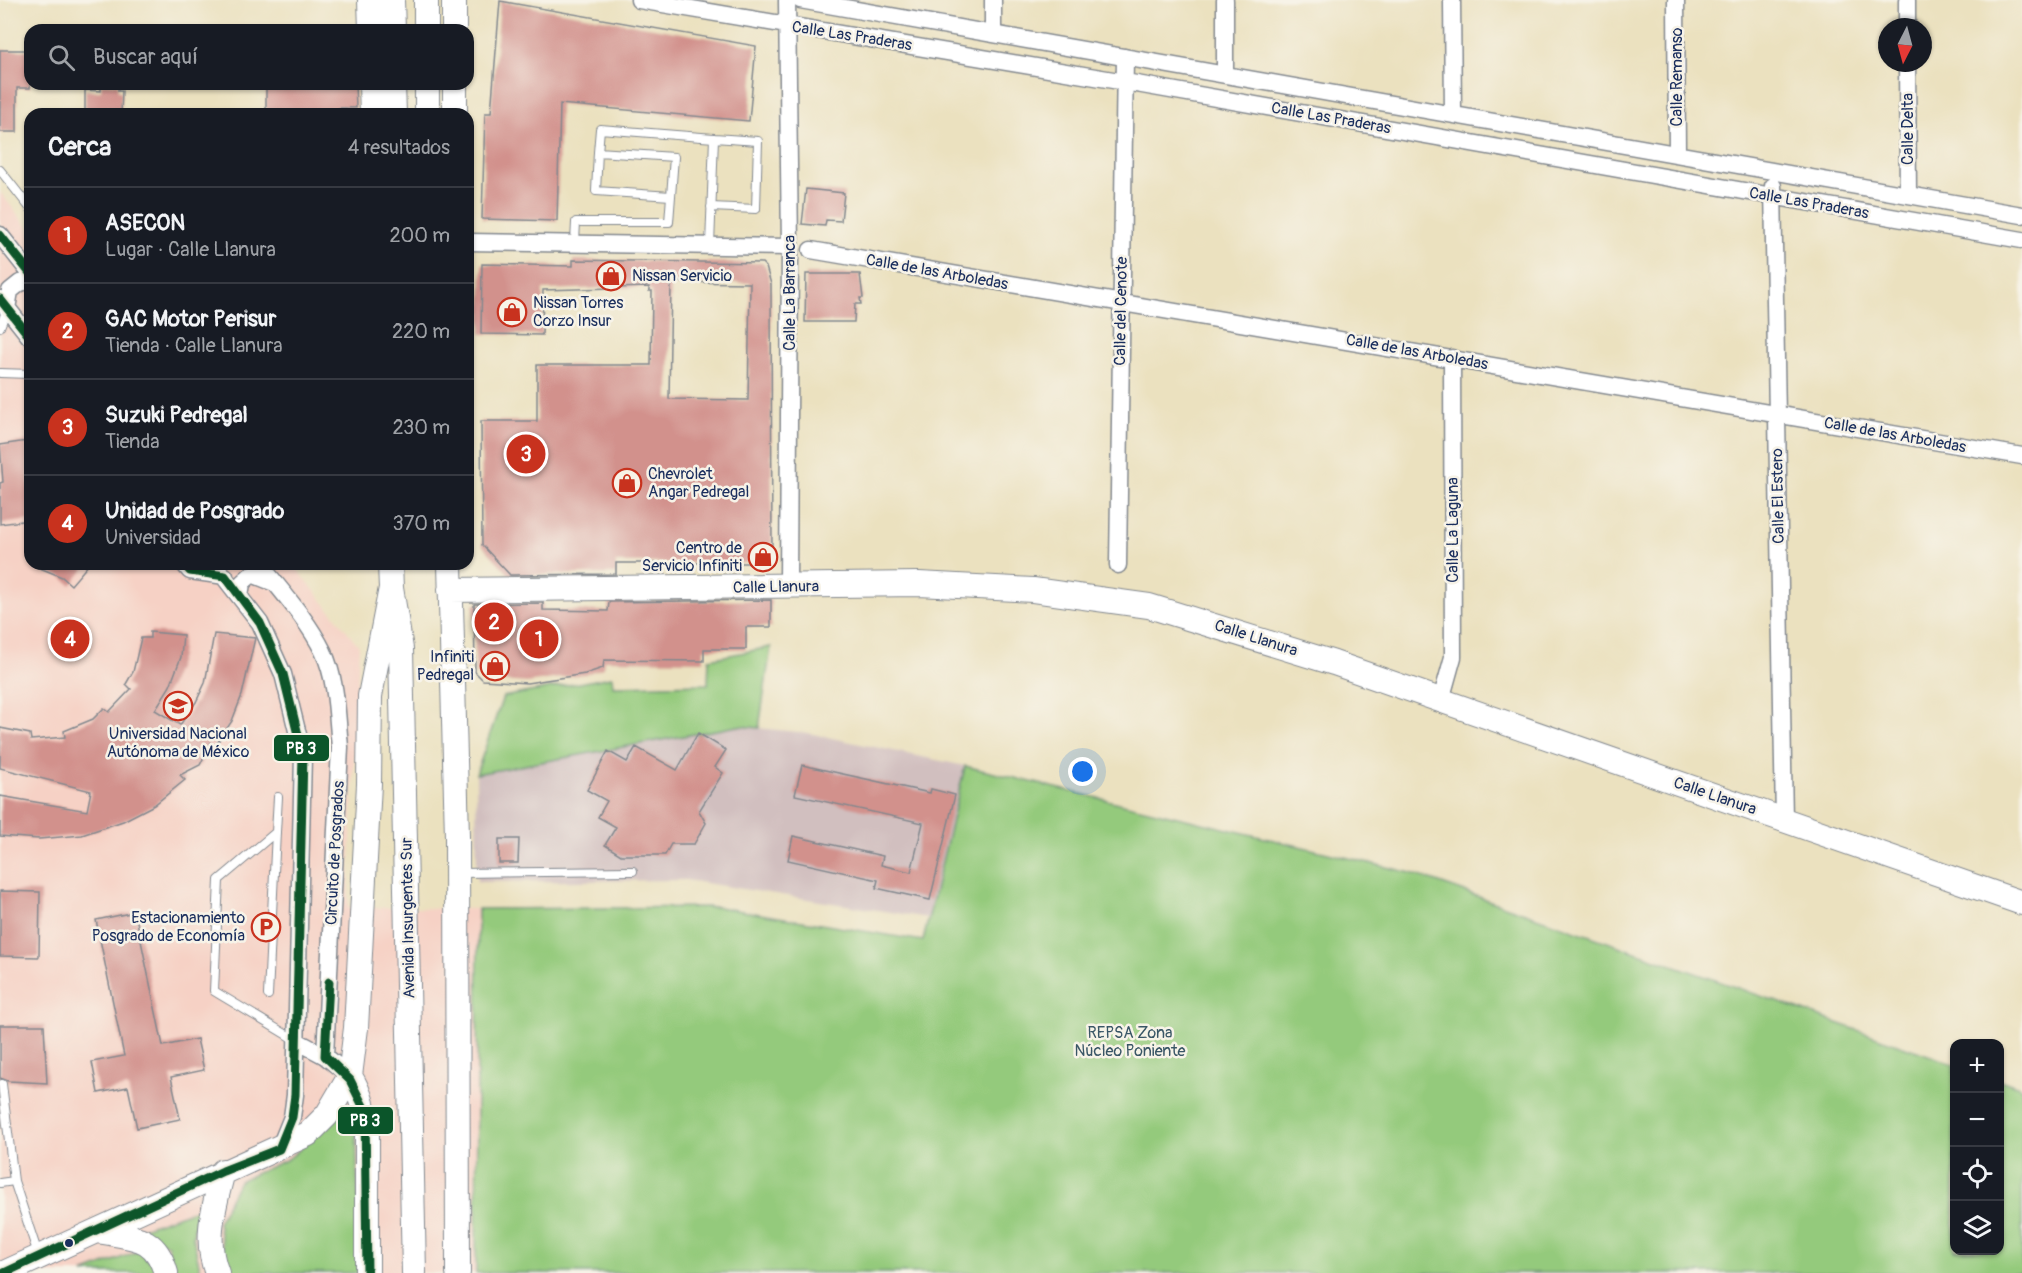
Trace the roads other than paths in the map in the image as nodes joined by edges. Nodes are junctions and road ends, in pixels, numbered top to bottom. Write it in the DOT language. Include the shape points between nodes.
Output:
graph roads {
  1 [pos="370,0"];
  2 [pos="392,0"];
  3 [pos="426,0"];
  4 [pos="454,0"];
  5 [pos="639,0"];
  6 [pos="787,0"];
  7 [pos="800,0"];
  8 [pos="993,0"];
  9 [pos="1225,0"];
  10 [pos="1452,0"];
  11 [pos="1677,0"];
  12 [pos="1907,0"];
  13 [pos="685,3"];
  14 [pos="1907,18"];
  15 [pos="371,24"];
  16 [pos="393,24"];
  17 [pos="426,24"];
  18 [pos="454,24"];
  19 [pos="788,26"];
  20 [pos="993,34"];
  21 [pos="1125,57"];
  22 [pos="1907,72"];
  23 [pos="1226,74"];
  24 [pos="1125,82"];
  25 [pos="371,90"];
  26 [pos="393,90"];
  27 [pos="427,90"];
  28 [pos="454,90"];
  29 [pos="372,108"];
  30 [pos="394,108"];
  31 [pos="427,108"];
  32 [pos="455,108"];
  33 [pos="1453,114"];
  34 [pos="714,138"];
  35 [pos="598,153"];
  36 [pos="1677,154"];
  37 [pos="0,170"];
  38 [pos="1773,171"];
  39 [pos="1908,195"];
  40 [pos="671,196"];
  41 [pos="1773,196"];
  42 [pos="24,200"];
  43 [pos="711,207"];
  44 [pos="2022,215"];
  45 [pos="0,235"];
  46 [pos="2022,240"];
  47 [pos="474,242"];
  48 [pos="575,242"];
  49 [pos="710,245"];
  50 [pos="790,247"];
  51 [pos="0,248"];
  52 [pos="811,250"];
  53 [pos="24,265"];
  54 [pos="24,282"];
  55 [pos="4,304"];
  56 [pos="1121,304"];
  57 [pos="0,327"];
  58 [pos="24,329"];
  59 [pos="1452,358"];
  60 [pos="0,373"];
  61 [pos="24,374"];
  62 [pos="1777,415"];
  63 [pos="2022,456"];
  64 [pos="1118,565"];
  65 [pos="189,570"];
  66 [pos="220,570"];
  67 [pos="265,570"];
  68 [pos="390,570"];
  69 [pos="450,570"];
  70 [pos="276,584"];
  71 [pos="788,586"];
  72 [pos="391,588"];
  73 [pos="450,590"];
  74 [pos="240,596"];
  75 [pos="1441,700"];
  76 [pos="278,797"];
  77 [pos="1784,820"];
  78 [pos="276,832"];
  79 [pos="633,871"];
  80 [pos="456,873"];
  81 [pos="2022,903"];
  82 [pos="268,995"];
  83 [pos="297,1041"];
  84 [pos="326,1056"];
  85 [pos="350,1076"];
  86 [pos="2,1084"];
  87 [pos="279,1149"];
  88 [pos="223,1171"];
  89 [pos="14,1181"];
  90 [pos="0,1183"];
  91 [pos="98,1231"];
  92 [pos="39,1257"];
  93 [pos="4,1273"];
  94 [pos="166,1273"];
  95 [pos="216,1273"];
  96 [pos="367,1273"];
  97 [pos="414,1273"];
  98 [pos="458,1273"];
  1 -- 15 [label="street"];
  2 -- 16 [label="street"];
  3 -- 17 [label="street"];
  4 -- 18 [label="street"];
  5 -- 13 [label="street, Calle Las Praderas"];
  6 -- 19 [label="street, Calle La Barranca"];
  7 -- 20 [label="street, Calle Las Praderas"];
  8 -- 20 [label="street"];
  9 -- 23 [label="street"];
  10 -- 33 [label="street"];
  11 -- 36 [label="street, Calle Remanso"];
  12 -- 14 [label="street"];
  13 -- 19 [label="street, Calle Las Praderas"];
  19 -- 24 [label="street, Calle Las Praderas"];
  19 -- 50 [label="street, Calle La Barranca"];
  20 -- 21 [label="street, Calle Las Praderas"];
  21 -- 23 [label="street, Calle Las Praderas"];
  21 -- 24 [label="street, Calle del Cenote"];
  22 -- 39 [label="street, Calle Delta"];
  23 -- 33 [label="street, Calle Las Praderas"];
  24 -- 41 [label="street, Calle Las Praderas"];
  24 -- 56 [label="street, Calle del Cenote"];
  25 -- 29 [label="street"];
  26 -- 30 [label="street"];
  27 -- 31 [label="street"];
  28 -- 32 [label="street"];
  33 -- 36 [label="street, Calle Las Praderas"];
  34 -- 35 [label="lane" via="600,129"];
  34 -- 43 [label="lane"];
  34 -- 43 [label="lane" via="758,141 756,209"];
  35 -- 40 [label="lane" via="596,191"];
  35 -- 40 [label="lane" via="674,157"];
  36 -- 38 [label="street, Calle Las Praderas"];
  37 -- 42 [label="lane"];
  38 -- 39 [label="street, Calle Las Praderas"];
  38 -- 41 [label="street, Calle El Estero"];
  39 -- 44 [label="street, Calle Las Praderas"];
  40 -- 48 [label="lane" via="669,222 576,222"];
  41 -- 46 [label="street, Calle Las Praderas"];
  41 -- 62 [label="street, Calle El Estero"];
  43 -- 49 [label="lane"];
  45 -- 51 [label="street"];
  45 -- 53 [label="street"];
  47 -- 48 [label="street"];
  48 -- 49 [label="street"];
  49 -- 50 [label="street"];
  50 -- 71 [label="street, Calle La Barranca"];
  52 -- 56 [label="street, Calle de las Arboledas"];
  54 -- 55 [label="street" via="10,291"];
  55 -- 57 [label="lane"];
  55 -- 58 [label="street"];
  56 -- 59 [label="street, Calle de las Arboledas"];
  56 -- 64 [label="street, Calle del Cenote"];
  59 -- 62 [label="street, Calle de las Arboledas"];
  59 -- 75 [label="street, Calle La Laguna" via="1453,657"];
  60 -- 61 [label="lane"];
  62 -- 63 [label="street, Calle de las Arboledas"];
  62 -- 77 [label="street, Calle El Estero"];
  65 -- 66 [label="street"];
  66 -- 74 [label="street, Circuito de Posgrados"];
  67 -- 70 [label="street, Circuito de Posgrados"];
  68 -- 72 [label="street, Avenida Insurgentes Sur"];
  69 -- 73 [label="street"];
  70 -- 74 [label="street" via="252,574 242,583"];
  70 -- 84 [label="street, Circuito de Posgrados" via="324,652 336,698 340,747"];
  71 -- 73 [label="street, Calle Llanura"];
  71 -- 75 [label="street, Calle Llanura" via="973,586 1121,601 1171,611"];
  72 -- 85 [label="street" via="370,696 369,784"];
  72 -- 97 [label="street, Avenida Insurgentes Sur" via="401,649"];
  73 -- 80 [label="street"];
  74 -- 83 [label="street, Circuito de Posgrados" via="260,623 283,674 303,754"];
  75 -- 77 [label="street, Calle Llanura"];
  76 -- 78 [label="lane"];
  77 -- 81 [label="street, Calle Llanura"];
  78 -- 82 [label="lane"];
  78 -- 83 [label="lane" via="219,880 214,991"];
  79 -- 80 [label="lane"];
  80 -- 98 [label="street"];
  83 -- 84 [label="street"];
  83 -- 87 [label="street, Circuito de Posgrados" via="292,1117"];
  84 -- 85 [label="street"];
  85 -- 87 [label="street" via="327,1115 308,1134"];
  85 -- 96 [label="street" via="365,1110 367,1133"];
  86 -- 89 [label="lane"];
  87 -- 88 [label="street"];
  88 -- 91 [label="street"];
  88 -- 95 [label="street" via="209,1234"];
  89 -- 90 [label="lane"];
  89 -- 92 [label="lane"];
  91 -- 92 [label="street"];
  91 -- 94 [label="street" via="144,1240 160,1255"];
  92 -- 93 [label="street"];
}
